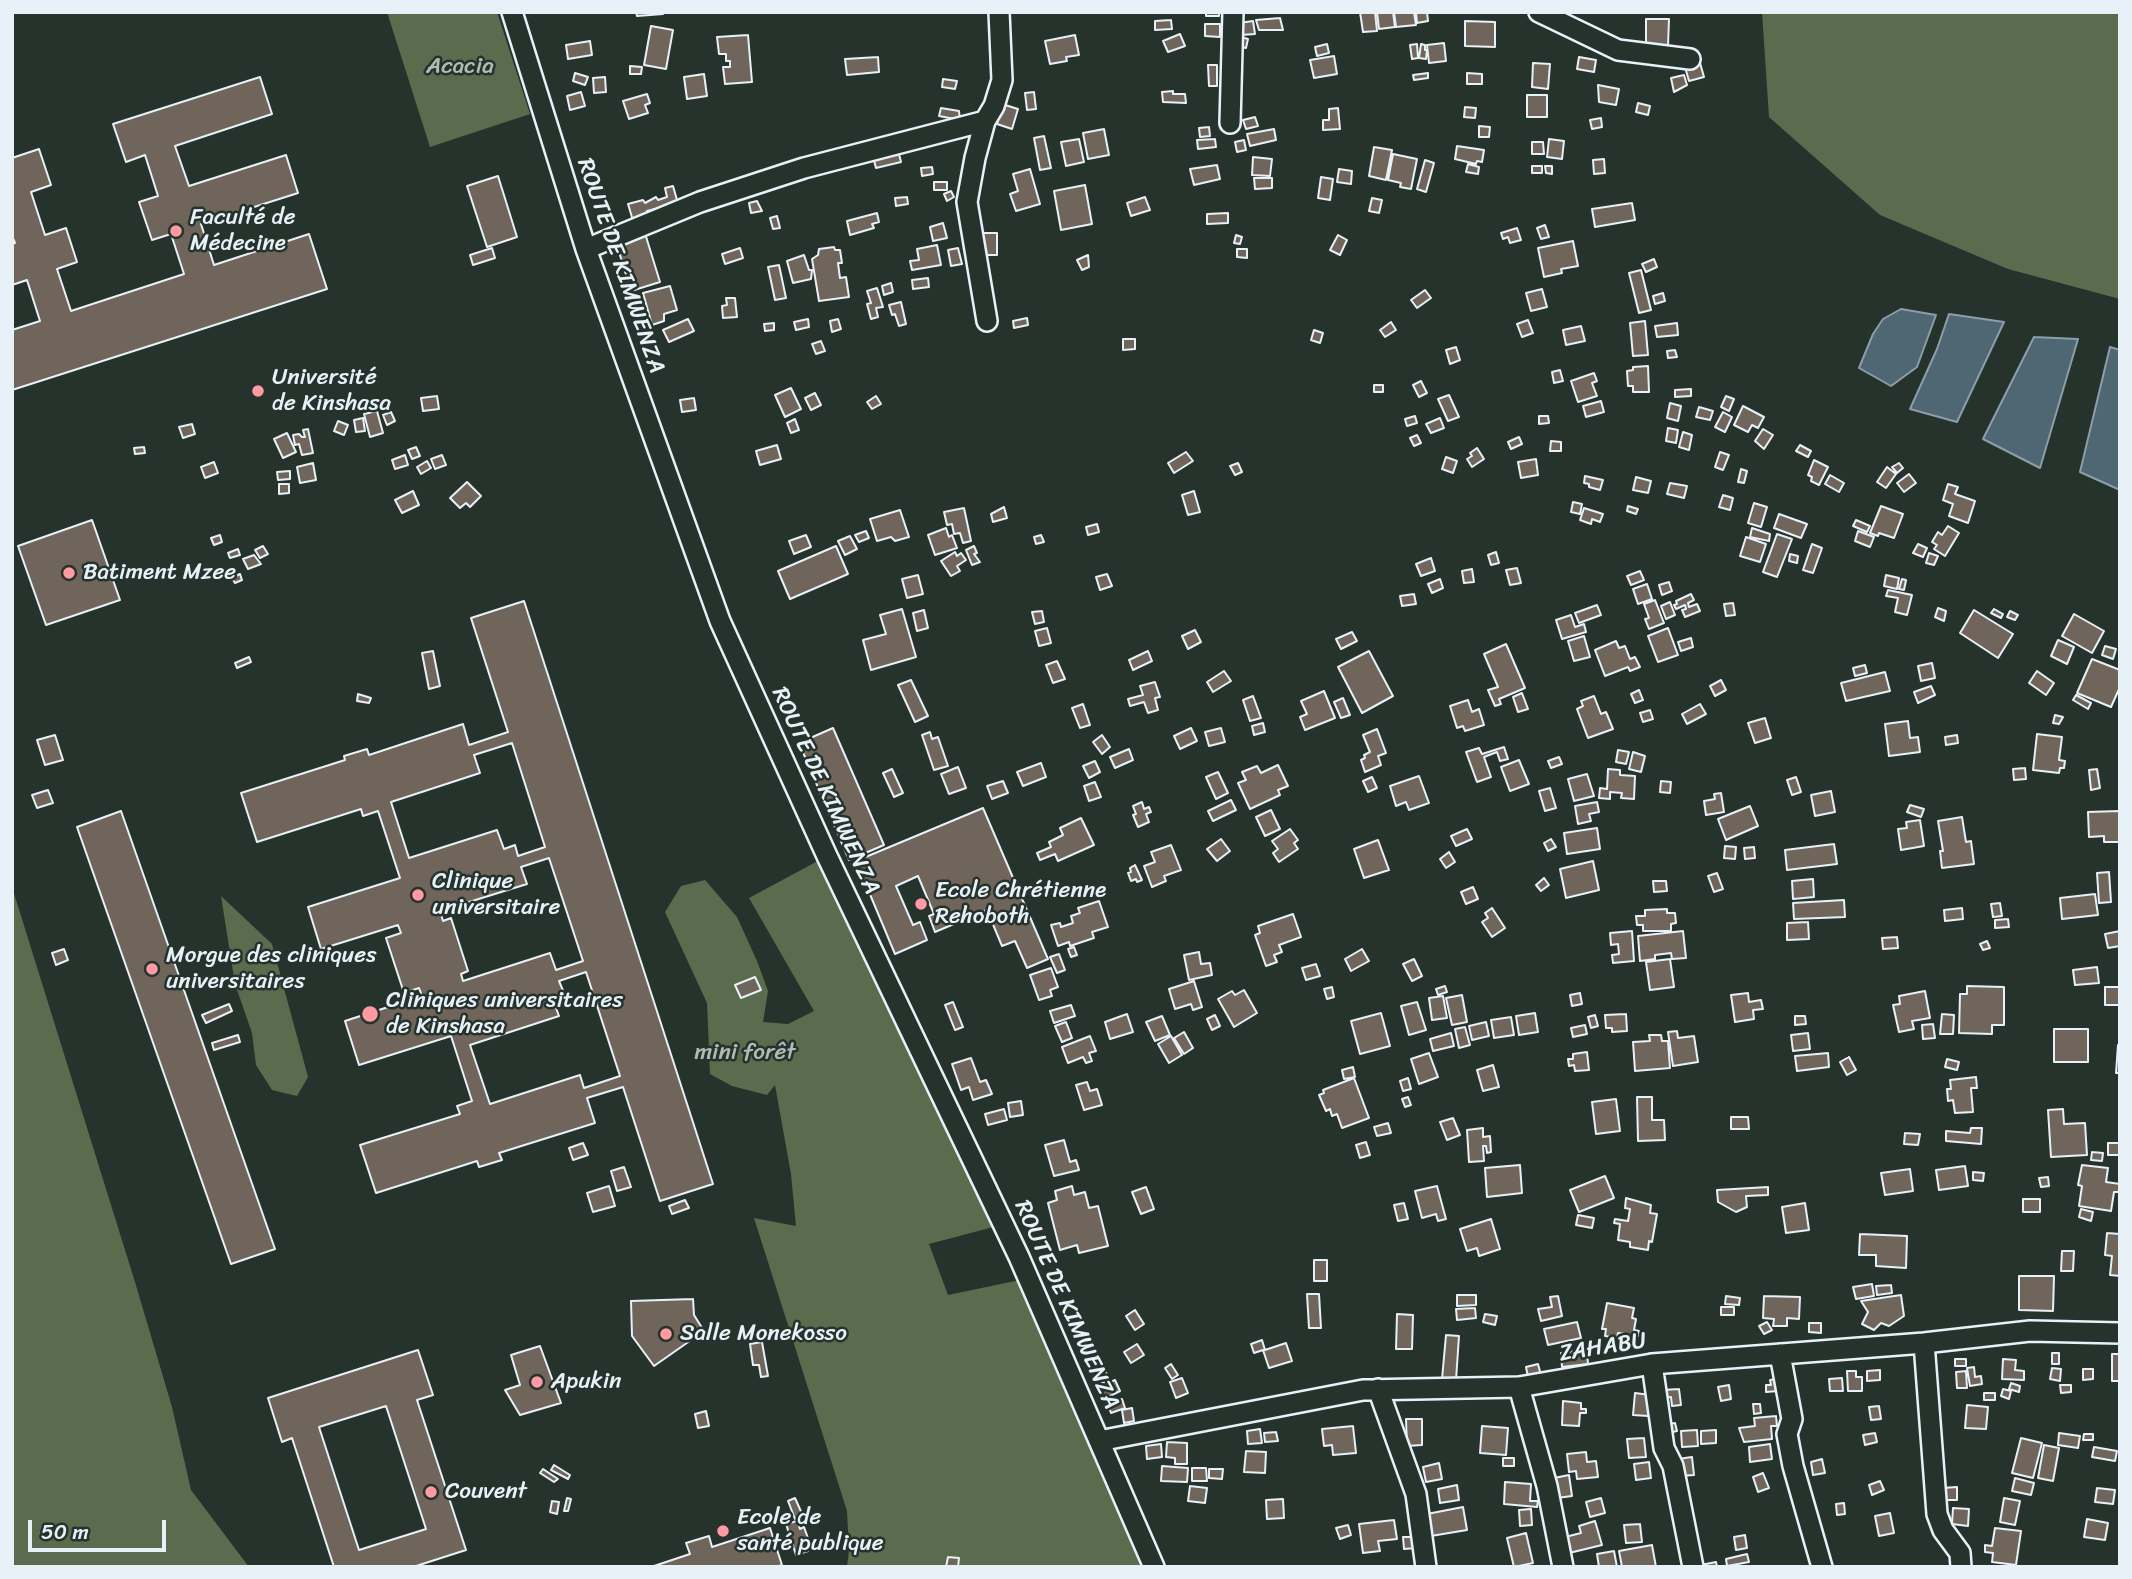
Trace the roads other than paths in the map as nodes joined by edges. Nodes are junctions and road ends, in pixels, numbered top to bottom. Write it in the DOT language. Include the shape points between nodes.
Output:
graph roads {
  1 [pos="512,12"];
  2 [pos="999,12"];
  3 [pos="1233,12"];
  4 [pos="1539,12"];
  5 [pos="1690,59"];
  6 [pos="985,121"];
  7 [pos="1230,123"];
  8 [pos="586,249"];
  9 [pos="987,321"];
  10 [pos="2120,1333"];
  11 [pos="1924,1343"];
  12 [pos="1780,1354"];
  13 [pos="1652,1363"];
  14 [pos="1520,1387"];
  15 [pos="1378,1389"];
  16 [pos="1099,1441"];
  17 [pos="1154,1567"];
  18 [pos="1426,1567"];
  19 [pos="1563,1567"];
  20 [pos="1693,1567"];
  21 [pos="1822,1567"];
  22 [pos="1961,1567"];
  1 -- 8 [label="street, ROUTE DE KIMWENZA"];
  2 -- 6 [label="street" via="1002,80"];
  3 -- 7 [label="street"];
  4 -- 5 [label="street" via="1618,50"];
  6 -- 8 [label="street" via="804,168 700,202"];
  6 -- 9 [label="street" via="967,202"];
  8 -- 16 [label="street, ROUTE DE KIMWENZA" via="720,621 1019,1256"];
  10 -- 11 [label="street, ZAHABU" via="2029,1331"];
  11 -- 12 [label="street, ZAHABU"];
  11 -- 22 [label="street" via="1937,1514 1960,1553"];
  12 -- 13 [label="street, ZAHABU"];
  12 -- 21 [label="street" via="1792,1419 1787,1434 1793,1466"];
  13 -- 14 [label="street, ZAHABU"];
  13 -- 20 [label="street" via="1664,1448 1673,1466"];
  14 -- 15 [label="street, ZAHABU"];
  14 -- 19 [label="street"];
  15 -- 16 [label="street, ZAHABU"];
  15 -- 18 [label="street" via="1416,1494"];
  16 -- 17 [label="street, ROUTE DE KIMWENZA"];
}
